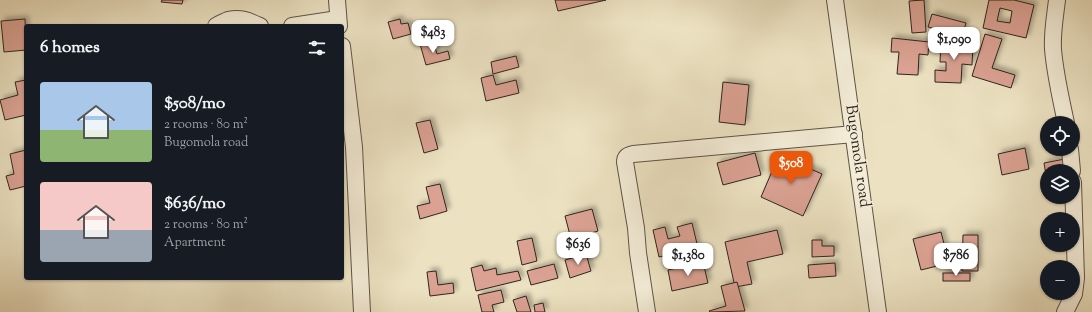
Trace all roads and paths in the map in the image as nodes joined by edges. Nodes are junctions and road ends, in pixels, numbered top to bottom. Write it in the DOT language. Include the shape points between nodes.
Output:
graph roads {
  1 [pos="337,0"];
  2 [pos="836,0"];
  3 [pos="1057,0"];
  4 [pos="339,23"];
  5 [pos="219,24"];
  6 [pos="256,24"];
  7 [pos="323,24"];
  8 [pos="344,63"];
  9 [pos="1065,116"];
  10 [pos="854,134"];
  11 [pos="1074,204"];
  12 [pos="362,312"];
  13 [pos="647,312"];
  14 [pos="878,312"];
  15 [pos="1065,312"];
  1 -- 4 [label="street"];
  2 -- 10 [label="street, Bugomola road"];
  3 -- 9 [label="street" via="1053,49"];
  4 -- 7 [label="street"];
  5 -- 6 [label="street" via="244,18"];
  8 -- 12 [label="street" via="354,146"];
  10 -- 13 [label="street" via="633,154 627,157 625,162"];
  10 -- 14 [label="street, Bugomola road"];
  11 -- 15 [label="street" via="1076,278 1074,294"];
}
